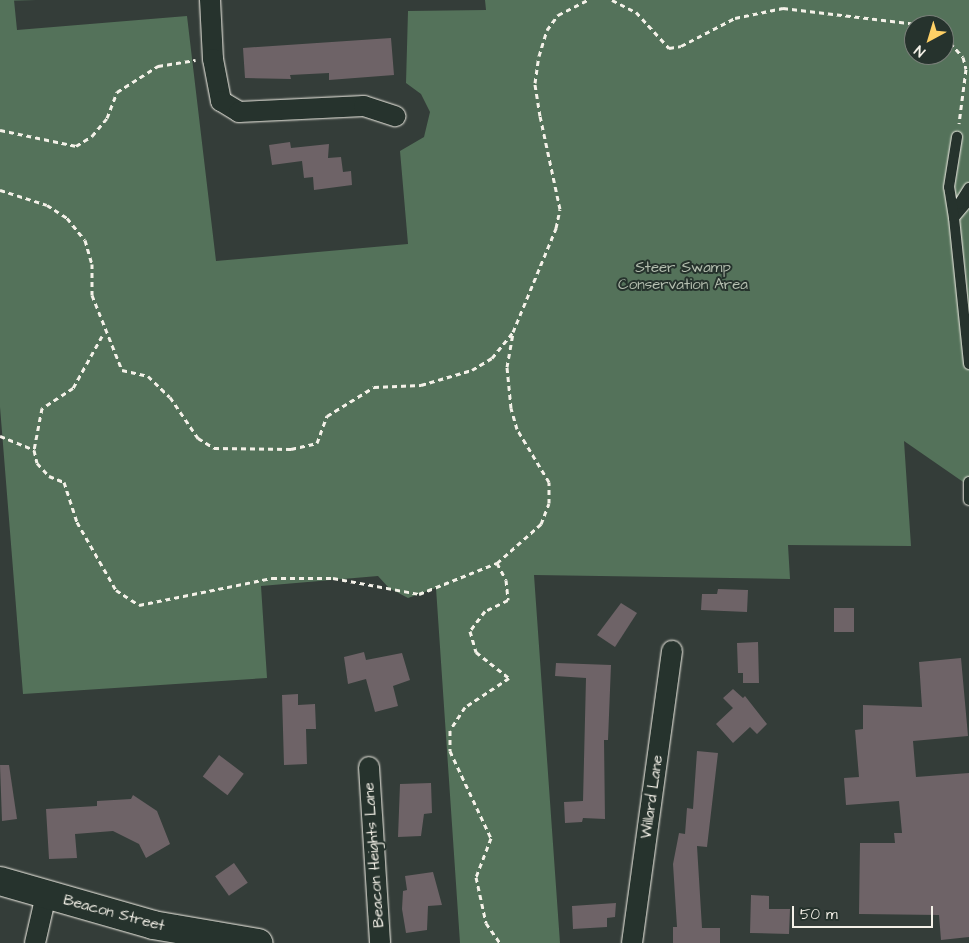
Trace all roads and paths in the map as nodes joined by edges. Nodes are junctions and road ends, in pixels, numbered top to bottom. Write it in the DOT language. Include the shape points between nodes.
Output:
graph roads {
  1 [pos="210,0"];
  2 [pos="588,0"];
  3 [pos="612,0"];
  4 [pos="904,22"];
  5 [pos="954,48"];
  6 [pos="213,59"];
  7 [pos="395,116"];
  8 [pos="0,130"];
  9 [pos="957,137"];
  10 [pos="969,188"];
  11 [pos="0,190"];
  12 [pos="969,200"];
  13 [pos="954,218"];
  14 [pos="513,332"];
  15 [pos="102,336"];
  16 [pos="969,364"];
  17 [pos="0,436"];
  18 [pos="34,450"];
  19 [pos="969,482"];
  20 [pos="969,500"];
  21 [pos="497,563"];
  22 [pos="672,651"];
  23 [pos="369,767"];
  24 [pos="0,881"];
  25 [pos="46,895"];
  26 [pos="35,943"];
  27 [pos="258,943"];
  28 [pos="380,943"];
  29 [pos="500,943"];
  30 [pos="632,943"];
  1 -- 6 [label="street"];
  2 -- 14 [label="path" via="558,15 547,30 539,56 536,82 540,116 560,209 556,228"];
  3 -- 4 [label="path" via="636,12 669,48 681,46 735,18 783,8"];
  5 -- 9 [label="path" via="966,69"];
  6 -- 7 [label="street" via="221,101 238,112 364,106"];
  6 -- 8 [label="path" via="158,66 118,92 107,118 92,136 76,146"];
  9 -- 13 [label="lane" via="949,186"];
  10 -- 13 [label="lane"];
  11 -- 14 [label="path" via="47,205 67,218 85,240 92,264 92,295 122,370 148,376 170,397 198,438 214,448 291,449 317,443 326,416 374,387 421,385 472,370 492,358"];
  12 -- 13 [label="lane"];
  13 -- 16 [label="lane"];
  14 -- 21 [label="path" via="508,367 511,408 517,429 549,482 549,503 541,524"];
  15 -- 18 [label="path" via="73,388 42,408"];
  17 -- 18 [label="path"];
  18 -- 21 [label="path" via="37,463 49,476 64,482 77,522 116,590 140,605 272,578 333,578 419,594"];
  19 -- 20 [label="lane"];
  21 -- 29 [label="path" via="506,580 508,600 485,611 470,631 476,652 509,678 465,707 450,730 450,751 491,838 476,878 486,922"];
  22 -- 30 [label="street, Willard Lane"];
  23 -- 28 [label="street, Beacon Heights Lane"];
  24 -- 25 [label="street, Beacon Street"];
  25 -- 26 [label="street"];
  25 -- 27 [label="street, Beacon Street" via="153,925"];
}
